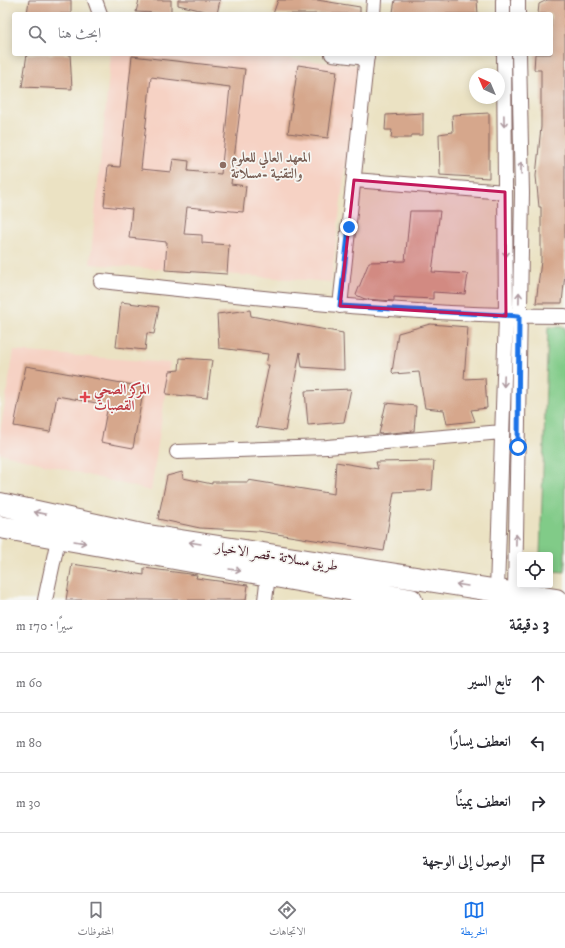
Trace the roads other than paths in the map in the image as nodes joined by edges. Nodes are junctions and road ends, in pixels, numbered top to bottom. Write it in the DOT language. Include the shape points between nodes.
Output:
graph roads {
  1 [pos="95,0"];
  2 [pos="374,0"];
  3 [pos="503,0"];
  4 [pos="518,0"];
  5 [pos="99,12"];
  6 [pos="373,12"];
  7 [pos="503,12"];
  8 [pos="518,12"];
  9 [pos="367,56"];
  10 [pos="504,56"];
  11 [pos="519,56"];
  12 [pos="354,180"];
  13 [pos="505,192"];
  14 [pos="101,280"];
  15 [pos="340,306"];
  16 [pos="512,316"];
  17 [pos="565,316"];
  18 [pos="502,432"];
  19 [pos="177,452"];
  20 [pos="0,504"];
  21 [pos="62,517"];
  22 [pos="0,527"];
  23 [pos="59,538"];
  24 [pos="271,555"];
  25 [pos="267,576"];
  26 [pos="506,596"];
  27 [pos="45,600"];
  28 [pos="265,600"];
  29 [pos="412,600"];
  30 [pos="556,600"];
  1 -- 5 [label="street"];
  2 -- 6 [label="street"];
  3 -- 7 [label="street"];
  4 -- 8 [label="street"];
  9 -- 12 [label="street"];
  10 -- 13 [label="street, one-way"];
  16 -- 11 [label="street, one-way" via="522,193"];
  12 -- 13 [label="street"];
  12 -- 15 [label="street"];
  13 -- 16 [label="street, one-way"];
  14 -- 15 [label="street"];
  15 -- 16 [label="street"];
  16 -- 17 [label="street"];
  16 -- 18 [label="street, one-way"];
  26 -- 16 [label="street, one-way"];
  18 -- 19 [label="street" via="327,447"];
  18 -- 26 [label="street"];
  21 -- 20 [label="main road, طريق مسلاتة -قصر الاخيار, one-way"];
  21 -- 23 [label="street"];
  24 -- 21 [label="main road, طريق مسلاتة -قصر الاخيار, one-way" via="142,535"];
  22 -- 23 [label="main road"];
  23 -- 25 [label="main road, one-way"];
  23 -- 27 [label="street"];
  24 -- 25 [label="street"];
  26 -- 24 [label="main road, طريق مسلاتة -قصر الاخيار, one-way"];
  25 -- 28 [label="street"];
  25 -- 29 [label="main road"];
  26 -- 30 [label="main road, طريق مسلاتة -قصر الاخيار"];
}
